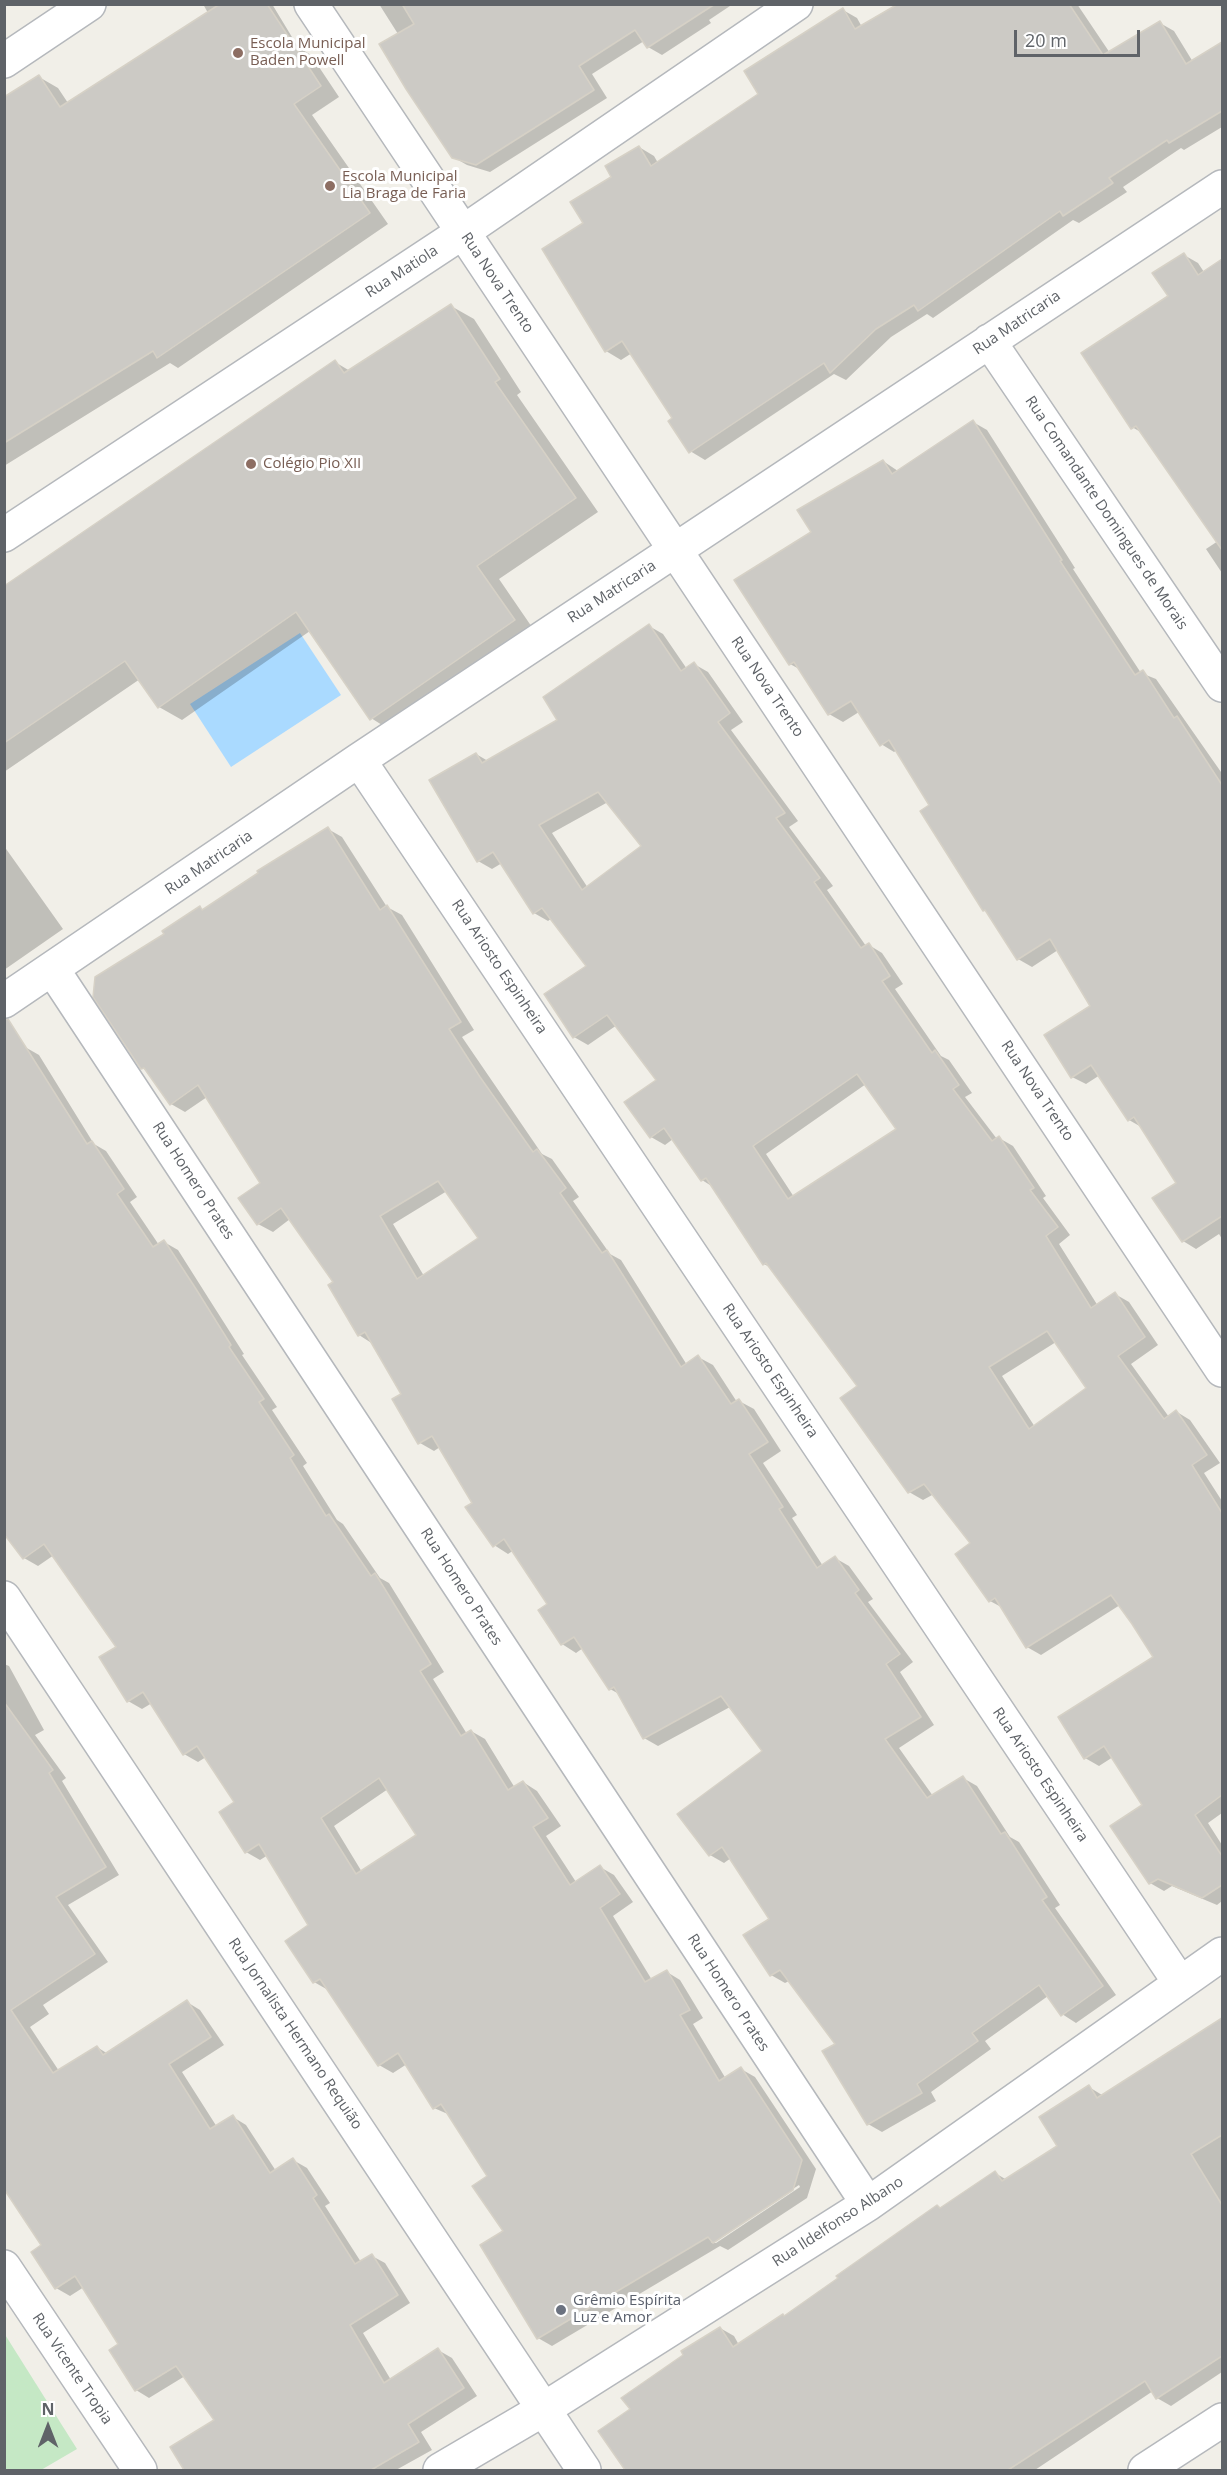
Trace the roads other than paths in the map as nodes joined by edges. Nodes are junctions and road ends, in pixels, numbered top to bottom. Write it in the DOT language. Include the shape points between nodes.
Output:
graph roads {
  1 [pos="89,4"];
  2 [pos="311,4"];
  3 [pos="796,4"];
  4 [pos="4,61"];
  5 [pos="1222,187"];
  6 [pos="463,232"];
  7 [pos="989,341"];
  8 [pos="4,535"];
  9 [pos="675,551"];
  10 [pos="1222,685"];
  11 [pos="359,760"];
  12 [pos="53,970"];
  13 [pos="4,1001"];
  14 [pos="1222,1370"];
  15 [pos="4,1598"];
  16 [pos="1222,1954"];
  17 [pos="1180,1983"];
  18 [pos="868,2204"];
  19 [pos="4,2267"];
  20 [pos="544,2409"];
  21 [pos="1222,2421"];
  22 [pos="140,2470"];
  23 [pos="440,2470"];
  24 [pos="584,2470"];
  25 [pos="1145,2470"];
  1 -- 4 [label="street"];
  2 -- 6 [label="street, Rua Nova Trento"];
  3 -- 6 [label="street, Rua Matiola"];
  5 -- 7 [label="street, Rua Matricaria"];
  6 -- 8 [label="street, Rua Matiola"];
  6 -- 9 [label="street, Rua Nova Trento"];
  7 -- 9 [label="street, Rua Matricaria"];
  7 -- 10 [label="street, Rua Comandante Domingues de Morais"];
  9 -- 11 [label="street, Rua Matricaria"];
  9 -- 14 [label="street, Rua Nova Trento"];
  11 -- 12 [label="street, Rua Matricaria"];
  11 -- 17 [label="street, Rua Ariosto Espinheira"];
  12 -- 13 [label="street, Rua Matricaria"];
  12 -- 18 [label="street, Rua Homero Prates"];
  15 -- 20 [label="street, Rua Jornalista Hermano Requião"];
  16 -- 17 [label="street, Rua Ildelfonso Albano"];
  17 -- 18 [label="street, Rua Ildelfonso Albano"];
  18 -- 20 [label="street, Rua Ildelfonso Albano"];
  19 -- 22 [label="street, Rua Vicente Tropia"];
  20 -- 23 [label="street, Rua Ildelfonso Albano"];
  20 -- 24 [label="street, Rua Jornalista Hermano Requião"];
  21 -- 25 [label="street"];
}
